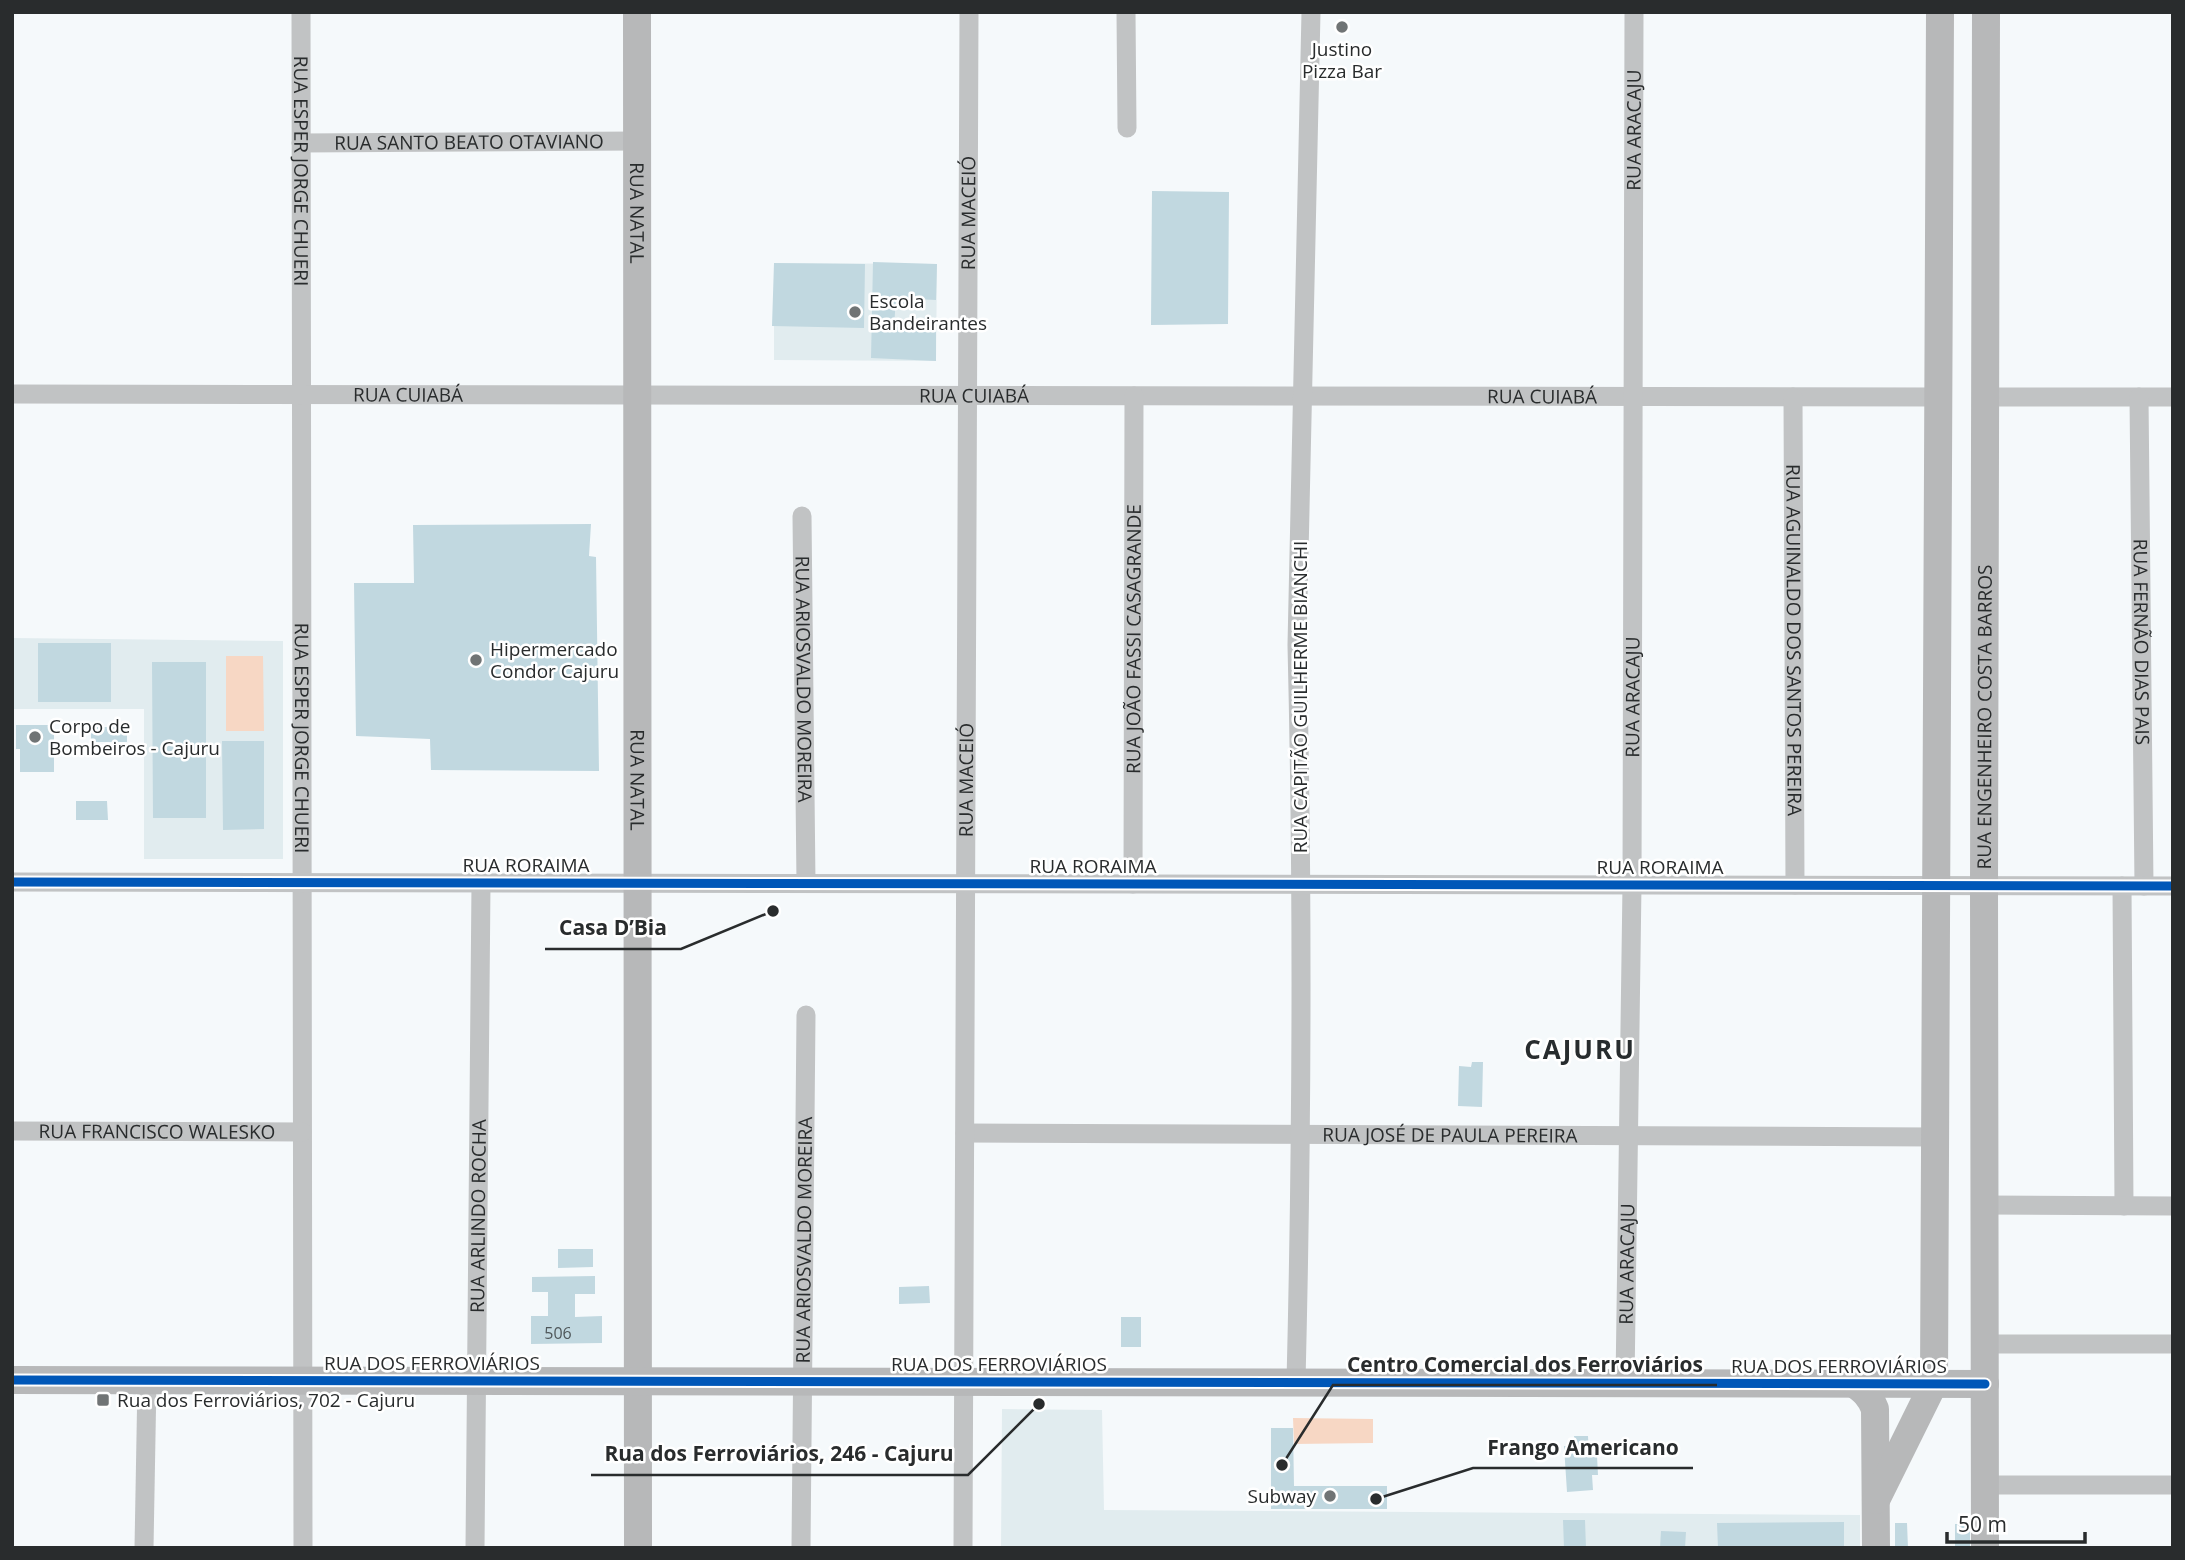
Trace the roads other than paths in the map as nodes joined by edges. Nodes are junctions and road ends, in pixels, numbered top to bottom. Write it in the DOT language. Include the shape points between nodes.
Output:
graph roads {
  1 [pos="301,12"];
  2 [pos="638,12"];
  3 [pos="969,12"];
  4 [pos="1126,12"];
  5 [pos="1311,12"];
  6 [pos="1634,12"];
  7 [pos="1940,12"];
  8 [pos="1986,12"];
  9 [pos="1127,128"];
  10 [pos="638,141"];
  11 [pos="301,143"];
  12 [pos="12,394"];
  13 [pos="302,394"];
  14 [pos="638,395"];
  15 [pos="968,395"];
  16 [pos="1134,396"];
  17 [pos="1302,396"];
  18 [pos="1634,397"];
  19 [pos="1793,397"];
  20 [pos="1938,397"];
  21 [pos="1985,397"];
  22 [pos="2140,397"];
  23 [pos="2173,397"];
  24 [pos="802,516"];
  25 [pos="12,882"];
  26 [pos="302,882"];
  27 [pos="481,883"];
  28 [pos="638,883"];
  29 [pos="806,883"];
  30 [pos="965,884"];
  31 [pos="1133,884"];
  32 [pos="1301,884"];
  33 [pos="1632,885"];
  34 [pos="1795,885"];
  35 [pos="1936,886"];
  36 [pos="1984,886"];
  37 [pos="2122,886"];
  38 [pos="2144,886"];
  39 [pos="2173,886"];
  40 [pos="806,1014"];
  41 [pos="12,1131"];
  42 [pos="302,1132"];
  43 [pos="965,1133"];
  44 [pos="1302,1135"];
  45 [pos="1630,1136"];
  46 [pos="1935,1137"];
  47 [pos="1985,1205"];
  48 [pos="2124,1206"];
  49 [pos="2173,1206"];
  50 [pos="1985,1344"];
  51 [pos="2173,1344"];
  52 [pos="12,1380"];
  53 [pos="146,1380"];
  54 [pos="303,1380"];
  55 [pos="477,1381"];
  56 [pos="638,1381"];
  57 [pos="802,1381"];
  58 [pos="964,1381"];
  59 [pos="1296,1382"];
  60 [pos="1625,1383"];
  61 [pos="1853,1383"];
  62 [pos="1960,1383"];
  63 [pos="1985,1485"];
  64 [pos="2173,1485"];
  65 [pos="1876,1500"];
  66 [pos="144,1548"];
  67 [pos="303,1548"];
  68 [pos="475,1548"];
  69 [pos="638,1548"];
  70 [pos="801,1548"];
  71 [pos="963,1548"];
  72 [pos="1876,1548"];
  73 [pos="1985,1548"];
  1 -- 11 [label="street, RUA ESPER JORGE CHUERI"];
  2 -- 10 [label="street, RUA NATAL"];
  3 -- 15 [label="street, RUA MACEIÓ"];
  4 -- 9 [label="street"];
  5 -- 17 [label="street, RUA CAPITÃO GUILHERME BIANCHI"];
  6 -- 18 [label="street, RUA ARACAJU"];
  7 -- 20 [label="street, RUA ENGENHEIRO COSTA BARROS"];
  8 -- 21 [label="street, RUA ENGENHEIRO COSTA BARROS"];
  10 -- 11 [label="street, RUA SANTO BEATO OTAVIANO"];
  10 -- 14 [label="street, RUA NATAL"];
  11 -- 13 [label="street, RUA ESPER JORGE CHUERI"];
  12 -- 13 [label="street, RUA CUIABÁ"];
  13 -- 14 [label="street, RUA CUIABÁ"];
  13 -- 26 [label="street, RUA ESPER JORGE CHUERI"];
  14 -- 15 [label="street, RUA CUIABÁ"];
  14 -- 28 [label="street, RUA NATAL"];
  15 -- 16 [label="street, RUA CUIABÁ"];
  15 -- 30 [label="street, RUA MACEIÓ"];
  16 -- 17 [label="street, RUA CUIABÁ"];
  16 -- 31 [label="street, RUA JOÃO FASSI CASAGRANDE"];
  17 -- 18 [label="street, RUA CUIABÁ"];
  17 -- 32 [label="street, RUA CAPITÃO GUILHERME BIANCHI" via="1297,645"];
  18 -- 19 [label="street, RUA CUIABÁ"];
  18 -- 33 [label="street, RUA ARACAJU"];
  19 -- 20 [label="street, RUA CUIABÁ"];
  19 -- 34 [label="street, RUA AGUINALDO DOS SANTOS PEREIRA"];
  20 -- 35 [label="street, RUA ENGENHEIRO COSTA BARROS"];
  21 -- 22 [label="street"];
  21 -- 36 [label="street, RUA ENGENHEIRO COSTA BARROS"];
  22 -- 23 [label="street"];
  22 -- 38 [label="street, RUA FERNÃO DIAS PAIS"];
  24 -- 29 [label="street, RUA ARIOSVALDO MOREIRA"];
  25 -- 26 [label="street, RUA RORAIMA"];
  26 -- 27 [label="street, RUA RORAIMA"];
  26 -- 42 [label="street, RUA ESPER JORGE CHUERI"];
  27 -- 28 [label="street, RUA RORAIMA"];
  27 -- 55 [label="street, RUA ARLINDO ROCHA"];
  28 -- 29 [label="street, RUA RORAIMA"];
  28 -- 56 [label="street, RUA NATAL"];
  29 -- 30 [label="street, RUA RORAIMA"];
  30 -- 31 [label="street, RUA RORAIMA"];
  30 -- 43 [label="street, RUA MACEIÓ"];
  31 -- 32 [label="street, RUA RORAIMA"];
  32 -- 33 [label="street, RUA RORAIMA"];
  32 -- 44 [label="street, RUA CAPITÃO GUILHERME BIANCHI"];
  33 -- 34 [label="street, RUA RORAIMA"];
  33 -- 45 [label="street, RUA ARACAJU"];
  34 -- 35 [label="street, RUA RORAIMA"];
  35 -- 36 [label="street, RUA RORAIMA"];
  35 -- 46 [label="street, RUA ENGENHEIRO COSTA BARROS"];
  36 -- 37 [label="street, RUA RORAIMA"];
  36 -- 47 [label="street, RUA ENGENHEIRO COSTA BARROS"];
  37 -- 38 [label="street, RUA RORAIMA"];
  37 -- 48 [label="street"];
  38 -- 39 [label="street, RUA RORAIMA"];
  40 -- 57 [label="street, RUA ARIOSVALDO MOREIRA"];
  41 -- 42 [label="street, RUA FRANCISCO WALESKO"];
  42 -- 54 [label="street, RUA ESPER JORGE CHUERI"];
  43 -- 44 [label="street, RUA JOSÉ DE PAULA PEREIRA"];
  43 -- 58 [label="street, RUA MACEIÓ"];
  44 -- 45 [label="street, RUA JOSÉ DE PAULA PEREIRA"];
  44 -- 59 [label="street, RUA CAPITÃO GUILHERME BIANCHI"];
  45 -- 46 [label="street, RUA JOSÉ DE PAULA PEREIRA"];
  45 -- 60 [label="street, RUA ARACAJU"];
  46 -- 62 [label="street, RUA ENGENHEIRO COSTA BARROS"];
  47 -- 48 [label="street"];
  47 -- 50 [label="street, RUA ENGENHEIRO COSTA BARROS"];
  48 -- 49 [label="street"];
  50 -- 51 [label="street"];
  50 -- 62 [label="street, RUA ENGENHEIRO COSTA BARROS"];
  52 -- 53 [label="street, RUA DOS FERROVIÁRIOS"];
  53 -- 54 [label="street, RUA DOS FERROVIÁRIOS"];
  53 -- 66 [label="street"];
  54 -- 55 [label="street, RUA DOS FERROVIÁRIOS"];
  54 -- 67 [label="street, RUA ESPER JORGE CHUERI"];
  55 -- 56 [label="street, RUA DOS FERROVIÁRIOS"];
  55 -- 68 [label="street, RUA ARLINDO ROCHA"];
  56 -- 57 [label="street, RUA DOS FERROVIÁRIOS"];
  56 -- 69 [label="street, RUA NATAL"];
  57 -- 58 [label="street, RUA DOS FERROVIÁRIOS"];
  57 -- 70 [label="street, RUA ARIOSVALDO MOREIRA"];
  58 -- 59 [label="street, RUA DOS FERROVIÁRIOS"];
  58 -- 71 [label="street, RUA MACEIÓ"];
  59 -- 60 [label="street, RUA DOS FERROVIÁRIOS"];
  60 -- 61 [label="street, RUA DOS FERROVIÁRIOS"];
  61 -- 62 [label="street, RUA DOS FERROVIÁRIOS"];
  61 -- 65 [label="street, RUA ENGENHEIRO COSTA BARROS" via="1866,1392 1875,1409"];
  62 -- 63 [label="street, RUA ENGENHEIRO COSTA BARROS"];
  62 -- 65 [label="street, RUA ENGENHEIRO COSTA BARROS"];
  63 -- 64 [label="street"];
  63 -- 73 [label="street, RUA ENGENHEIRO COSTA BARROS"];
  65 -- 72 [label="street, RUA ENGENHEIRO COSTA BARROS"];
}
